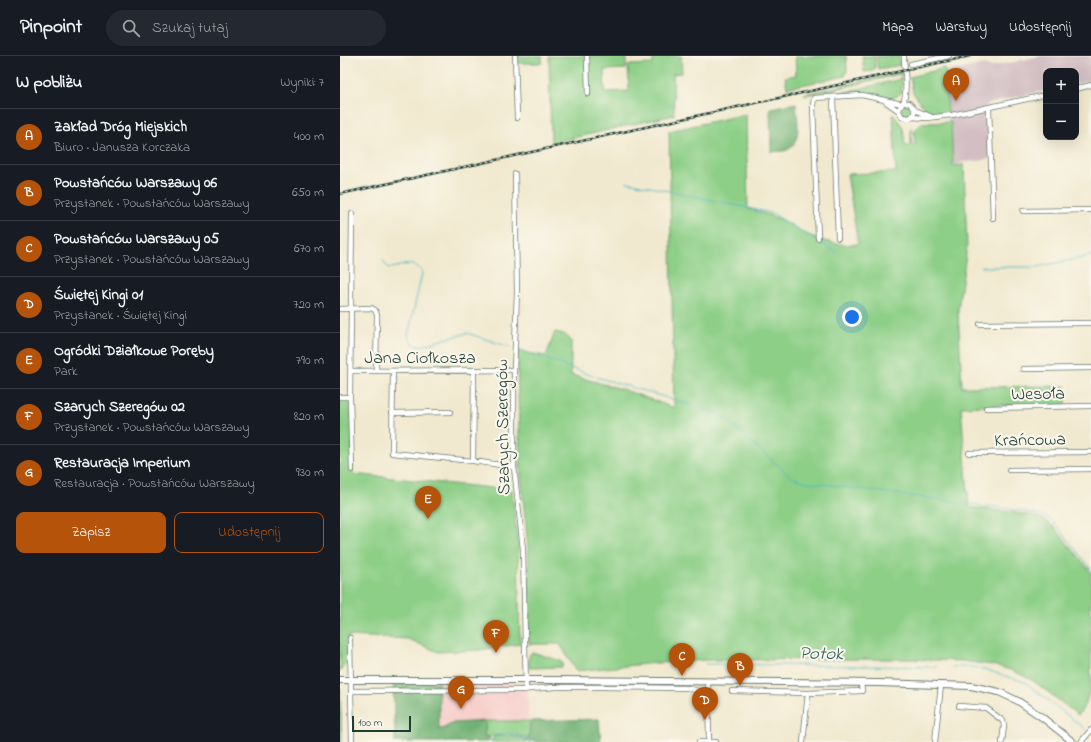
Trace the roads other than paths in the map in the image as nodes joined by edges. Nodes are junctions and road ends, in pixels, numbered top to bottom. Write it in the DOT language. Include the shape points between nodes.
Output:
graph roads {
  1 [pos="515,56"];
  2 [pos="587,56"];
  3 [pos="904,56"];
  4 [pos="949,56"];
  5 [pos="910,64"];
  6 [pos="1091,85"];
  7 [pos="1079,88"];
  8 [pos="906,91"];
  9 [pos="588,94"];
  10 [pos="1043,96"];
  11 [pos="833,98"];
  12 [pos="884,101"];
  13 [pos="903,104"];
  14 [pos="911,104"];
  15 [pos="989,108"];
  16 [pos="915,110"];
  17 [pos="899,111"];
  18 [pos="912,117"];
  19 [pos="933,117"];
  20 [pos="516,118"];
  21 [pos="515,174"];
  22 [pos="1091,210"];
  23 [pos="1023,211"];
  24 [pos="352,214"];
  25 [pos="993,218"];
  26 [pos="818,238"];
  27 [pos="838,238"];
  28 [pos="340,308"];
  29 [pos="352,308"];
  30 [pos="980,324"];
  31 [pos="1091,324"];
  32 [pos="1023,368"];
  33 [pos="1091,368"];
  34 [pos="376,370"];
  35 [pos="393,370"];
  36 [pos="514,370"];
  37 [pos="351,371"];
  38 [pos="474,371"];
  39 [pos="340,397"];
  40 [pos="350,397"];
  41 [pos="1091,406"];
  42 [pos="986,408"];
  43 [pos="450,412"];
  44 [pos="392,413"];
  45 [pos="1091,452"];
  46 [pos="969,453"];
  47 [pos="473,461"];
  48 [pos="514,467"];
  49 [pos="1091,469"];
  50 [pos="352,470"];
  51 [pos="1009,470"];
  52 [pos="350,638"];
  53 [pos="340,680"];
  54 [pos="351,680"];
  55 [pos="525,680"];
  56 [pos="708,681"];
  57 [pos="861,683"];
  58 [pos="941,685"];
  59 [pos="526,690"];
  60 [pos="351,691"];
  61 [pos="732,691"];
  62 [pos="808,693"];
  63 [pos="708,694"];
  64 [pos="959,706"];
  65 [pos="1091,730"];
  66 [pos="352,742"];
  67 [pos="699,742"];
  68 [pos="709,742"];
  69 [pos="716,742"];
  70 [pos="803,742"];
  71 [pos="935,742"];
  72 [pos="1002,742"];
  73 [pos="1073,742"];
  74 [pos="1081,742"];
  1 -- 20 [label="street"];
  2 -- 9 [label="street"];
  3 -- 8 [label="street"];
  4 -- 5 [label="street"];
  6 -- 7 [label="street"];
  8 -- 13 [label="street"];
  8 -- 14 [label="street"];
  10 -- 15 [label="street"];
  11 -- 12 [label="street" via="862,95"];
  11 -- 26 [label="street" via="814,98 813,106"];
  11 -- 27 [label="street"];
  12 -- 13 [label="street"];
  12 -- 17 [label="street"];
  13 -- 14 [label="street"];
  13 -- 17 [label="street"];
  14 -- 16 [label="street"];
  15 -- 19 [label="street"];
  15 -- 25 [label="street"];
  16 -- 18 [label="street"];
  16 -- 19 [label="street"];
  17 -- 18 [label="street" via="902,117"];
  18 -- 19 [label="street"];
  21 -- 36 [label="street, Szarych Szeregów" via="517,292"];
  22 -- 23 [label="street"];
  24 -- 29 [label="street"];
  28 -- 29 [label="street"];
  29 -- 34 [label="street" via="375,310"];
  29 -- 37 [label="street"];
  30 -- 31 [label="street"];
  32 -- 33 [label="street"];
  34 -- 35 [label="street, Jana Ciołkosza"];
  34 -- 37 [label="street, Jana Ciołkosza"];
  35 -- 38 [label="street, Jana Ciołkosza"];
  35 -- 44 [label="street"];
  36 -- 38 [label="street, Jana Ciołkosza"];
  36 -- 48 [label="street, Szarych Szeregów"];
  37 -- 40 [label="street"];
  38 -- 47 [label="street"];
  39 -- 40 [label="street"];
  40 -- 50 [label="street"];
  41 -- 42 [label="street, Wesoła"];
  43 -- 44 [label="street"];
  44 -- 47 [label="street" via="392,453"];
  45 -- 46 [label="street, Krańcowa"];
  47 -- 48 [label="street"];
  48 -- 55 [label="street, Szarych Szeregów" via="523,549"];
  49 -- 51 [label="street"];
  52 -- 54 [label="street"];
  53 -- 54 [label="street"];
  54 -- 55 [label="street"];
  54 -- 60 [label="street"];
  55 -- 56 [label="street"];
  55 -- 59 [label="street, Szarych Szeregów"];
  56 -- 57 [label="street"];
  56 -- 63 [label="street"];
  57 -- 58 [label="street"];
  57 -- 62 [label="street" via="862,691"];
  58 -- 71 [label="street"];
  58 -- 73 [label="street" via="971,686 999,692 1043,718"];
  59 -- 60 [label="street"];
  59 -- 63 [label="street" via="556,687 688,688"];
  60 -- 66 [label="street"];
  61 -- 62 [label="street"];
  62 -- 70 [label="street"];
  63 -- 68 [label="street"];
  64 -- 72 [label="street" via="986,708 1003,721"];
  65 -- 74 [label="street"];
  67 -- 68 [label="street"];
  68 -- 69 [label="street"];
}
